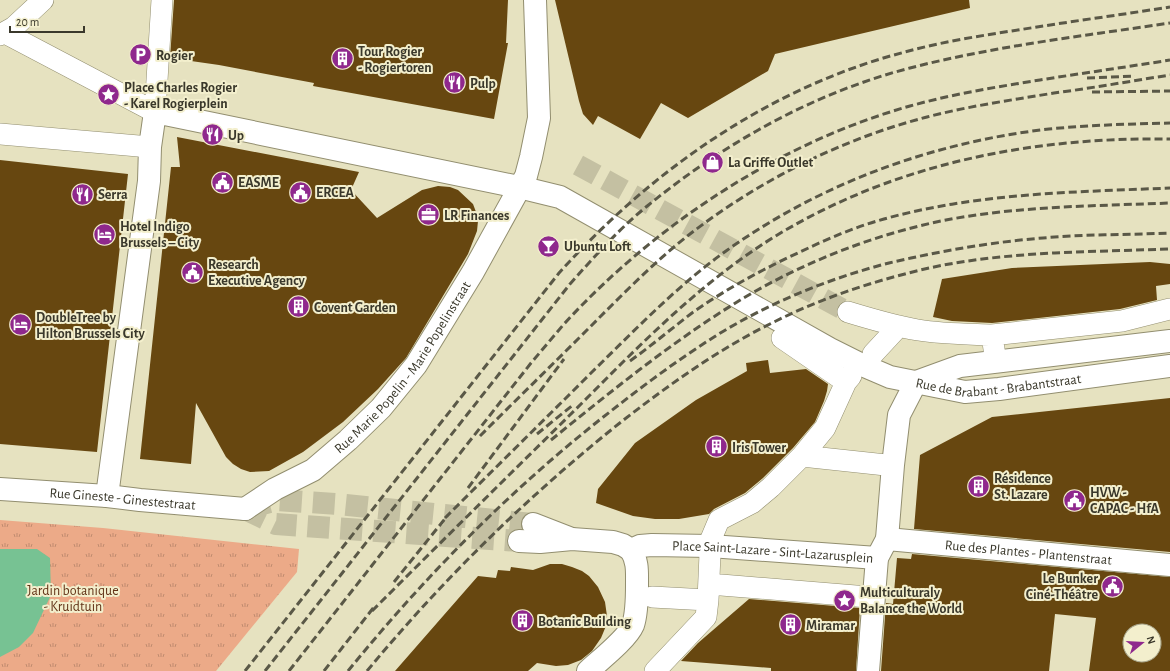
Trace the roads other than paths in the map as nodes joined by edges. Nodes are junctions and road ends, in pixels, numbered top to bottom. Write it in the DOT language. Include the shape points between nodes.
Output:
graph roads {
  1 [pos="43,0"];
  2 [pos="162,0"];
  3 [pos="535,0"];
  4 [pos="2,34"];
  5 [pos="155,112"];
  6 [pos="0,134"];
  7 [pos="150,147"];
  8 [pos="519,187"];
  9 [pos="1170,309"];
  10 [pos="848,312"];
  11 [pos="899,326"];
  12 [pos="992,335"];
  13 [pos="782,338"];
  14 [pos="1170,341"];
  15 [pos="873,354"];
  16 [pos="995,356"];
  17 [pos="1170,366"];
  18 [pos="916,382"];
  19 [pos="802,456"];
  20 [pos="886,465"];
  21 [pos="0,489"];
  22 [pos="107,496"];
  23 [pos="245,509"];
  24 [pos="533,524"];
  25 [pos="572,539"];
  26 [pos="519,541"];
  27 [pos="882,548"];
  28 [pos="631,550"];
  29 [pos="1170,565"];
  30 [pos="708,592"];
  31 [pos="652,596"];
  32 [pos="868,597"];
  33 [pos="588,671"];
  34 [pos="655,671"];
  35 [pos="868,671"];
  1 -- 4 [label="street"];
  2 -- 5 [label="street"];
  3 -- 8 [label="street, Rue Marie Popelin - Marie Popelinstraat" via="539,118 526,176"];
  4 -- 5 [label="street"];
  5 -- 7 [label="street"];
  5 -- 8 [label="street"];
  6 -- 7 [label="street"];
  7 -- 22 [label="street" via="148,181"];
  8 -- 18 [label="street" via="560,197 843,355 890,377"];
  8 -- 23 [label="street, Rue Marie Popelin - Marie Popelinstraat" via="440,328 416,365 381,408 313,470"];
  9 -- 12 [label="street" via="1122,321"];
  10 -- 11 [label="street"];
  11 -- 12 [label="street" via="955,334"];
  11 -- 15 [label="street"];
  12 -- 16 [label="street, Rue de Brabant - Brabantstraat"];
  13 -- 19 [label="street" via="848,380 825,428"];
  14 -- 18 [label="street, Rue de Brabant - Brabantstraat" via="960,366"];
  17 -- 18 [label="street, Rue de Brabant - Brabantstraat" via="965,392"];
  18 -- 27 [label="street, Place Saint-Lazare - Sint-Lazarusplein" via="899,415"];
  19 -- 20 [label="street"];
  19 -- 30 [label="street" via="752,503 719,520 711,546"];
  21 -- 22 [label="street, Rue Gineste - Ginestestraat"];
  22 -- 23 [label="street, Rue Gineste - Ginestestraat"];
  24 -- 25 [label="street"];
  25 -- 26 [label="street"];
  25 -- 28 [label="street" via="613,542"];
  27 -- 28 [label="street, Place Saint-Lazare - Sint-Lazarusplein" via="652,545"];
  27 -- 29 [label="street, Rue des Plantes - Plantenstraat"];
  27 -- 35 [label="street"];
  28 -- 33 [label="street" via="636,557 637,566 637,596 633,624 628,633"];
  30 -- 31 [label="street"];
  30 -- 32 [label="street"];
  30 -- 34 [label="street" via="706,618"];
}
